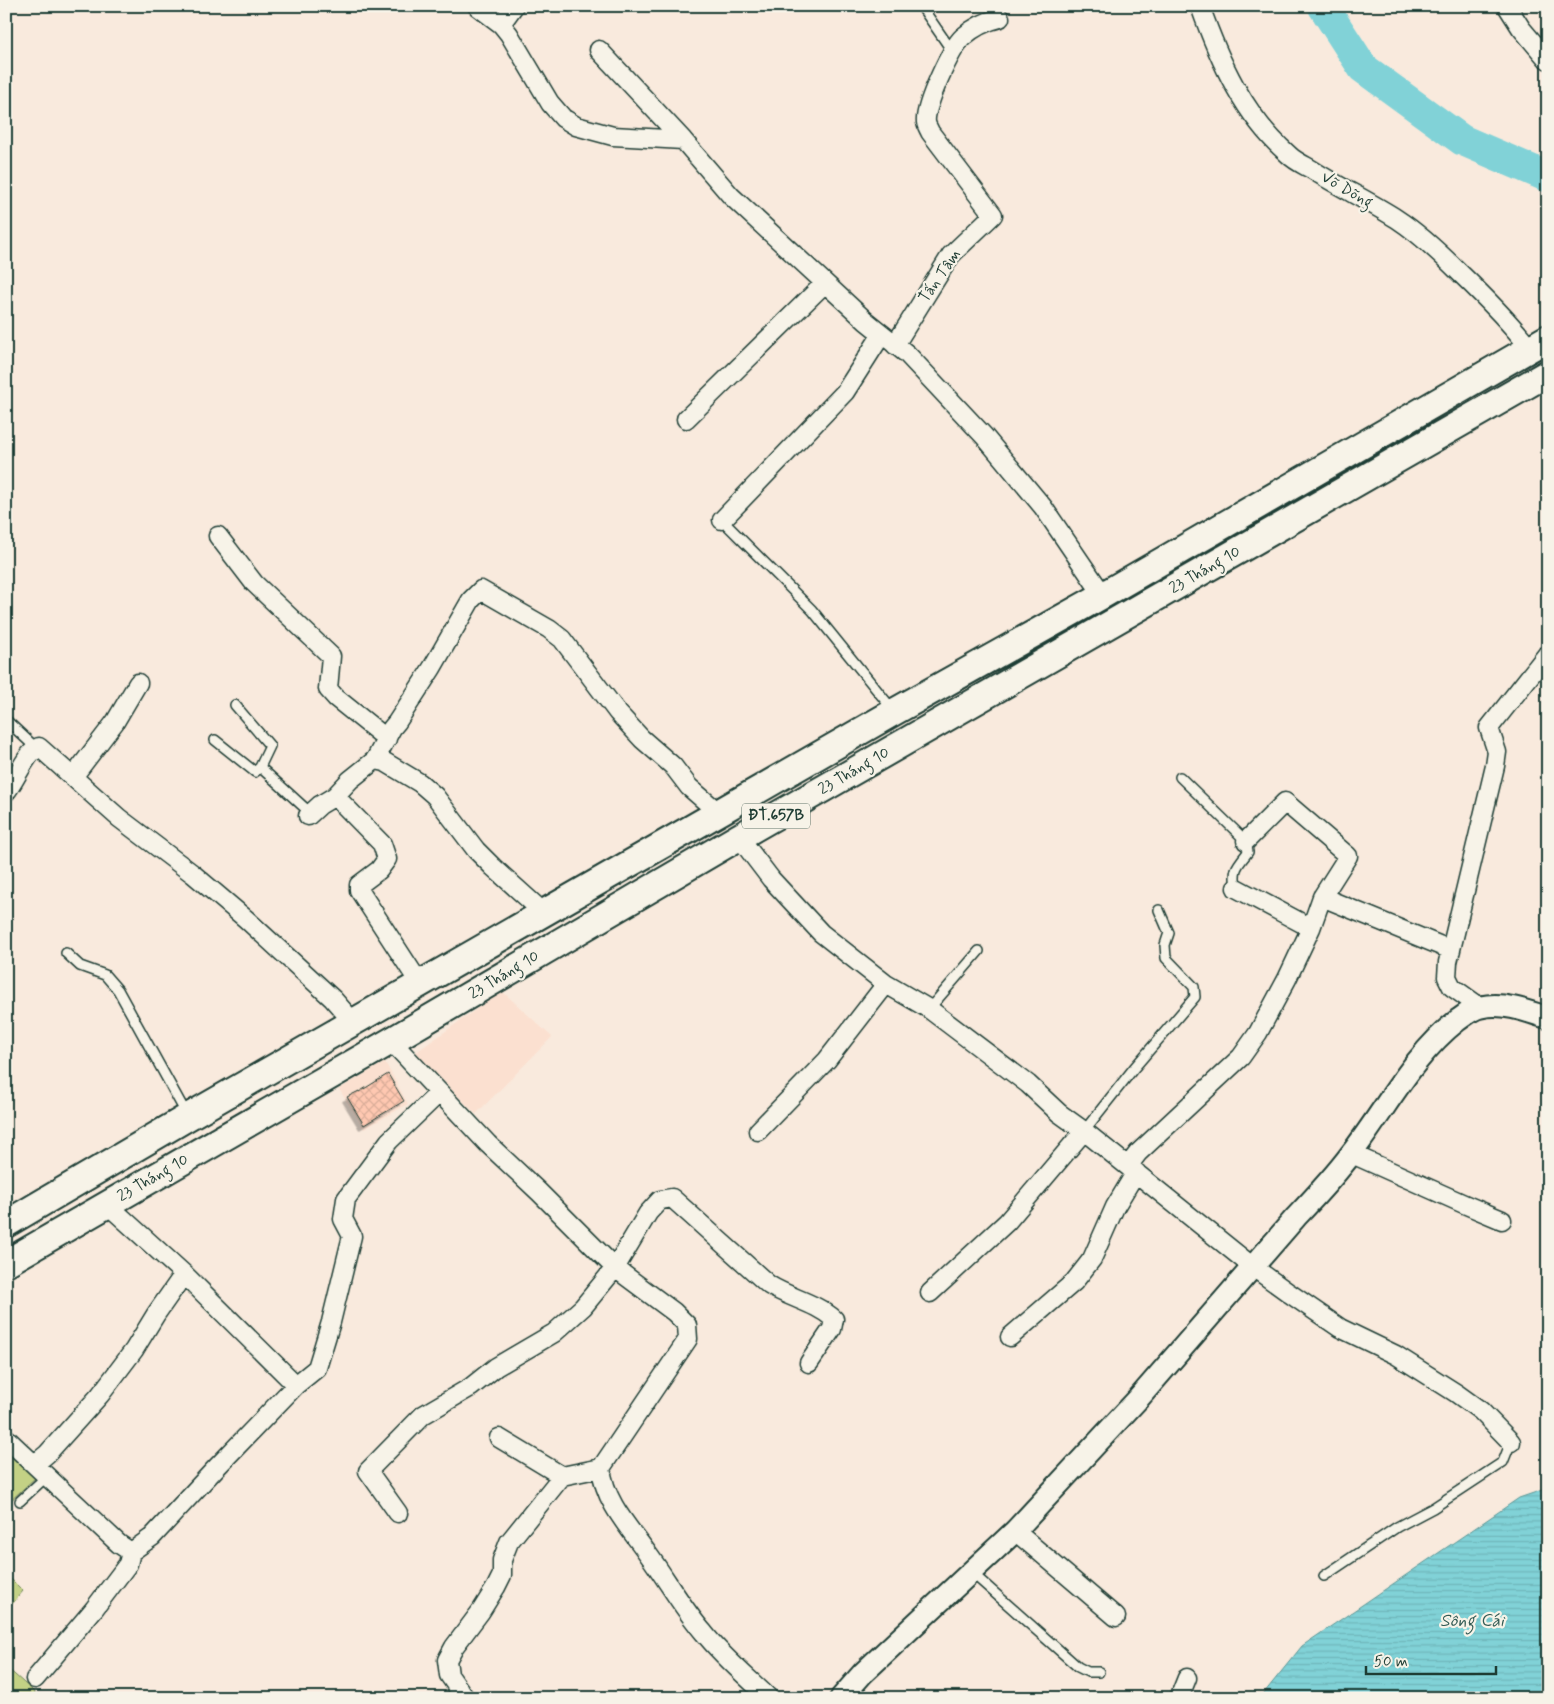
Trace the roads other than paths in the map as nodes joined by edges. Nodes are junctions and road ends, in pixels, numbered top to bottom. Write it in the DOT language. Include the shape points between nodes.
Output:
graph roads {
  1 [pos="477,6"];
  2 [pos="514,6"];
  3 [pos="921,6"];
  4 [pos="1200,6"];
  5 [pos="1507,6"];
  6 [pos="1000,18"];
  7 [pos="501,24"];
  8 [pos="599,50"];
  9 [pos="952,51"];
  10 [pos="1548,60"];
  11 [pos="683,140"];
  12 [pos="825,283"];
  13 [pos="888,340"];
  14 [pos="1539,343"];
  15 [pos="1548,368"];
  16 [pos="1548,373"];
  17 [pos="686,419"];
  18 [pos="722,520"];
  19 [pos="218,536"];
  20 [pos="1103,595"];
  21 [pos="1548,652"];
  22 [pos="138,683"];
  23 [pos="235,705"];
  24 [pos="894,712"];
  25 [pos="6,720"];
  26 [pos="387,739"];
  27 [pos="216,740"];
  28 [pos="36,748"];
  29 [pos="375,760"];
  30 [pos="260,767"];
  31 [pos="73,777"];
  32 [pos="1180,777"];
  33 [pos="6,792"];
  34 [pos="335,796"];
  35 [pos="719,812"];
  36 [pos="308,816"];
  37 [pos="739,837"];
  38 [pos="1246,841"];
  39 [pos="1236,888"];
  40 [pos="1322,897"];
  41 [pos="1160,910"];
  42 [pos="544,912"];
  43 [pos="1311,928"];
  44 [pos="1451,950"];
  45 [pos="979,951"];
  46 [pos="66,953"];
  47 [pos="420,984"];
  48 [pos="886,984"];
  49 [pos="1480,1007"];
  50 [pos="929,1008"];
  51 [pos="1548,1018"];
  52 [pos="354,1022"];
  53 [pos="391,1042"];
  54 [pos="439,1093"];
  55 [pos="188,1117"];
  56 [pos="758,1131"];
  57 [pos="1084,1131"];
  58 [pos="142,1144"];
  59 [pos="1352,1154"];
  60 [pos="1132,1169"];
  61 [pos="159,1175"];
  62 [pos="108,1204"];
  63 [pos="1502,1220"];
  64 [pos="6,1224"];
  65 [pos="6,1263"];
  66 [pos="1253,1267"];
  67 [pos="615,1268"];
  68 [pos="184,1274"];
  69 [pos="930,1293"];
  70 [pos="1010,1337"];
  71 [pos="809,1363"];
  72 [pos="296,1385"];
  73 [pos="6,1438"];
  74 [pos="499,1438"];
  75 [pos="1511,1442"];
  76 [pos="601,1468"];
  77 [pos="41,1470"];
  78 [pos="562,1476"];
  79 [pos="20,1501"];
  80 [pos="398,1513"];
  81 [pos="1015,1531"];
  82 [pos="132,1552"];
  83 [pos="971,1572"];
  84 [pos="1324,1576"];
  85 [pos="1116,1617"];
  86 [pos="1099,1672"];
  87 [pos="1187,1678"];
  88 [pos="35,1679"];
  89 [pos="465,1698"];
  90 [pos="769,1698"];
  91 [pos="840,1698"];
  92 [pos="1179,1698"];
  1 -- 7 [label="street"];
  2 -- 7 [label="street"];
  3 -- 9 [label="lane"];
  4 -- 14 [label="street, Võ Dõng" via="1227,74 1256,118 1289,155 1336,186 1396,218 1420,236 1511,324"];
  5 -- 10 [label="street"];
  6 -- 9 [label="street" via="973,30"];
  7 -- 11 [label="street" via="563,118 576,126 613,136"];
  8 -- 11 [label="street"];
  9 -- 13 [label="street, Tấn Tâm" via="928,109 926,122 930,132 993,214 951,255"];
  11 -- 12 [label="street" via="731,196"];
  12 -- 13 [label="street"];
  12 -- 17 [label="street"];
  13 -- 18 [label="street, Tấn Tâm" via="845,392"];
  13 -- 20 [label="street" via="907,354 996,450 1043,507"];
  14 -- 15 [label="main road"];
  14 -- 20 [label="main road, 23 Tháng 10 / ĐT.657B"];
  16 -- 37 [label="main road, 23 Tháng 10 / ĐT.657B"];
  18 -- 24 [label="lane" via="812,610"];
  19 -- 26 [label="street" via="254,583 331,656 328,689"];
  20 -- 24 [label="main road, 23 Tháng 10 / ĐT.657B"];
  21 -- 44 [label="street" via="1490,728 1497,752 1495,766"];
  22 -- 31 [label="street" via="115,722"];
  23 -- 30 [label="lane" via="270,746"];
  24 -- 35 [label="main road, 23 Tháng 10 / ĐT.657B"];
  25 -- 28 [label="lane"];
  26 -- 29 [label="street"];
  26 -- 35 [label="street" via="471,600 482,590 562,639 618,713 673,766 689,787"];
  27 -- 30 [label="lane" via="255,772"];
  28 -- 31 [label="street" via="47,753"];
  28 -- 33 [label="street"];
  29 -- 34 [label="street"];
  29 -- 42 [label="street" via="385,762 420,783 435,796 476,850"];
  30 -- 36 [label="lane" via="306,809"];
  31 -- 52 [label="street" via="119,818 246,919"];
  32 -- 38 [label="lane"];
  34 -- 36 [label="street"];
  34 -- 47 [label="street" via="382,844 388,859 380,870 359,885 359,890"];
  35 -- 37 [label="main road"];
  35 -- 42 [label="main road, 23 Tháng 10 / ĐT.657B"];
  37 -- 48 [label="street" via="771,879 821,933"];
  37 -- 53 [label="main road, 23 Tháng 10 / ĐT.657B"];
  38 -- 39 [label="lane" via="1248,852 1234,875"];
  38 -- 40 [label="street" via="1285,802 1348,856"];
  39 -- 43 [label="street"];
  40 -- 43 [label="street"];
  40 -- 44 [label="street"];
  41 -- 57 [label="lane" via="1169,933 1164,945 1166,958 1194,987 1195,997"];
  42 -- 47 [label="main road, 23 Tháng 10 / ĐT.657B"];
  43 -- 60 [label="street" via="1258,1033 1241,1057 1138,1153"];
  44 -- 49 [label="street" via="1447,977 1452,987"];
  45 -- 50 [label="lane"];
  46 -- 55 [label="lane" via="80,966 105,975 118,990"];
  47 -- 52 [label="main road, 23 Tháng 10 / ĐT.657B"];
  48 -- 50 [label="street"];
  48 -- 56 [label="street" via="828,1060"];
  49 -- 51 [label="street" via="1519,1008"];
  49 -- 59 [label="street" via="1448,1029 1418,1059"];
  50 -- 57 [label="street"];
  52 -- 55 [label="main road, 23 Tháng 10 / ĐT.657B"];
  53 -- 54 [label="street"];
  53 -- 61 [label="main road, 23 Tháng 10 / ĐT.657B"];
  54 -- 67 [label="street"];
  54 -- 72 [label="street" via="389,1141 346,1200 343,1219 352,1236 331,1322 317,1368"];
  55 -- 58 [label="main road, 23 Tháng 10 / ĐT.657B"];
  57 -- 60 [label="street"];
  57 -- 69 [label="street" via="1007,1222"];
  58 -- 61 [label="main road"];
  58 -- 64 [label="main road, 23 Tháng 10 / ĐT.657B"];
  59 -- 63 [label="street"];
  59 -- 66 [label="street"];
  60 -- 66 [label="street"];
  60 -- 70 [label="street" via="1092,1259 1074,1282"];
  61 -- 62 [label="main road, 23 Tháng 10 / ĐT.657B"];
  62 -- 65 [label="main road, 23 Tháng 10 / ĐT.657B"];
  62 -- 68 [label="street"];
  66 -- 75 [label="street" via="1340,1328 1396,1355 1456,1392 1481,1411"];
  66 -- 81 [label="street" via="1138,1399"];
  67 -- 71 [label="street" via="648,1213 660,1200 672,1198 769,1285 827,1312 834,1319 832,1329"];
  67 -- 76 [label="street" via="674,1312 687,1325 688,1339"];
  67 -- 80 [label="street" via="583,1307 554,1333 423,1415 368,1470"];
  68 -- 72 [label="street"];
  68 -- 77 [label="street" via="134,1350 47,1454"];
  72 -- 82 [label="street" via="152,1537"];
  73 -- 77 [label="street"];
  74 -- 78 [label="street"];
  75 -- 84 [label="lane" via="1503,1462"];
  76 -- 78 [label="street"];
  76 -- 90 [label="street" via="602,1481 622,1520 686,1610 704,1634"];
  77 -- 79 [label="lane"];
  77 -- 82 [label="street"];
  78 -- 89 [label="street" via="509,1542 496,1587 447,1660 449,1675"];
  81 -- 83 [label="street"];
  81 -- 85 [label="street"];
  82 -- 88 [label="street" via="128,1564 94,1609"];
  83 -- 86 [label="lane" via="1078,1667 1088,1672"];
  83 -- 91 [label="street" via="862,1673"];
  87 -- 92 [label="street"];
}
